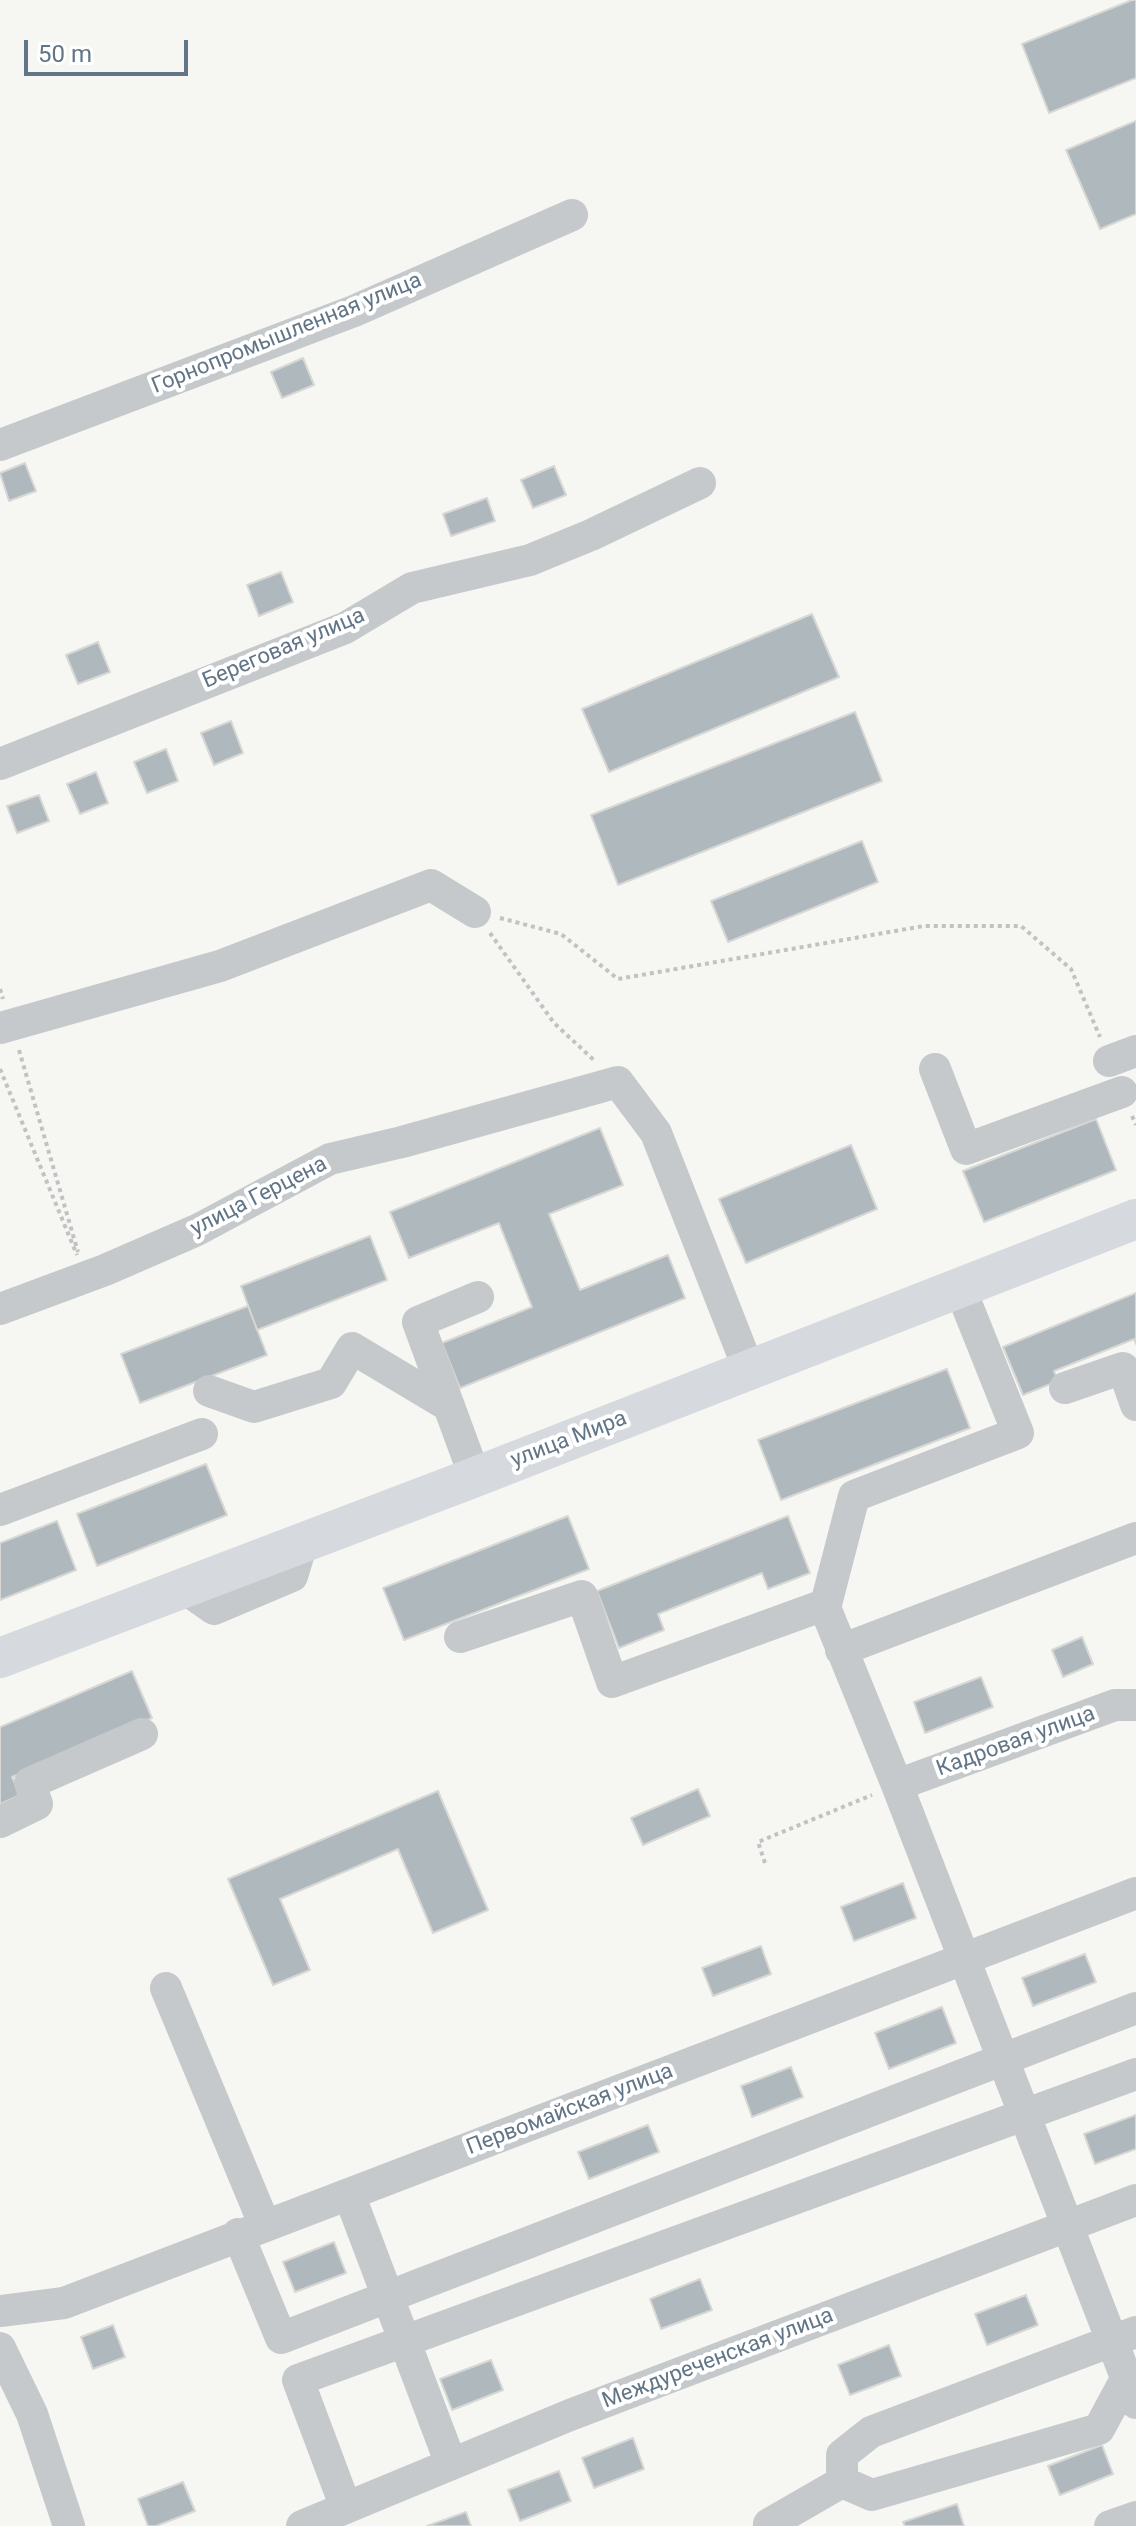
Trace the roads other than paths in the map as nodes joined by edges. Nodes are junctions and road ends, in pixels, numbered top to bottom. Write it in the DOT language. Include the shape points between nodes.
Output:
graph roads {
  1 [pos="572,215"];
  2 [pos="0,445"];
  3 [pos="700,483"];
  4 [pos="0,764"];
  5 [pos="475,912"];
  6 [pos="6,1026"];
  7 [pos="935,1069"];
  8 [pos="1122,1092"];
  9 [pos="1136,1219"];
  10 [pos="960,1288"];
  11 [pos="478,1297"];
  12 [pos="0,1309"];
  13 [pos="749,1370"];
  14 [pos="1065,1388"];
  15 [pos="209,1391"];
  16 [pos="1136,1405"];
  17 [pos="449,1406"];
  18 [pos="202,1434"];
  19 [pos="475,1477"];
  20 [pos="0,1510"];
  21 [pos="1136,1538"];
  22 [pos="824,1606"];
  23 [pos="460,1637"];
  24 [pos="841,1650"];
  25 [pos="0,1658"];
  26 [pos="1136,1705"];
  27 [pos="142,1734"];
  28 [pos="897,1785"];
  29 [pos="0,1822"];
  30 [pos="1136,1893"];
  31 [pos="965,1959"];
  32 [pos="166,1988"];
  33 [pos="1136,2008"];
  34 [pos="1003,2059"];
  35 [pos="1136,2074"];
  36 [pos="1025,2115"];
  37 [pos="349,2194"];
  38 [pos="1136,2200"];
  39 [pos="1068,2226"];
  40 [pos="252,2230"];
  41 [pos="387,2297"];
  42 [pos="0,2311"];
  43 [pos="1123,2337"];
  44 [pos="404,2342"];
  45 [pos="0,2348"];
  46 [pos="1131,2391"];
  47 [pos="451,2464"];
  48 [pos="842,2482"];
  49 [pos="346,2508"];
  50 [pos="1136,2517"];
  51 [pos="769,2524"];
  52 [pos="69,2526"];
  53 [pos="302,2526"];
  54 [pos="1110,2526"];
  1 -- 2 [label="street, Горнопромышленная улица" via="354,311"];
  3 -- 4 [label="street, Береговая улица" via="530,560 412,588 345,628"];
  5 -- 6 [label="street" via="431,885 220,966"];
  7 -- 8 [label="street" via="966,1149"];
  9 -- 10 [label="main road, улица Мира"];
  10 -- 13 [label="main road, улица Мира"];
  10 -- 22 [label="street" via="1018,1433 854,1496"];
  11 -- 17 [label="street" via="418,1322"];
  12 -- 13 [label="street, улица Герцена" via="197,1230 330,1159 618,1082 656,1133"];
  13 -- 19 [label="main road, улица Мира"];
  14 -- 16 [label="street" via="1123,1368"];
  15 -- 17 [label="street" via="254,1407 331,1383 352,1348"];
  17 -- 19 [label="street"];
  18 -- 20 [label="street"];
  19 -- 25 [label="main road, улица Мира"];
  21 -- 24 [label="street"];
  22 -- 23 [label="street" via="612,1682 582,1596"];
  22 -- 24 [label="street"];
  24 -- 28 [label="street"];
  26 -- 28 [label="street, Кадровая улица" via="1091,1713"];
  27 -- 29 [label="street" via="30,1783 37,1804"];
  28 -- 31 [label="street"];
  30 -- 31 [label="street, Первомайская улица"];
  31 -- 34 [label="street"];
  31 -- 37 [label="street, Первомайская улица"];
  32 -- 40 [label="street"];
  33 -- 34 [label="street"];
  34 -- 36 [label="street"];
  34 -- 41 [label="street"];
  35 -- 36 [label="street"];
  36 -- 39 [label="street"];
  36 -- 44 [label="street"];
  37 -- 40 [label="street, Первомайская улица"];
  37 -- 41 [label="street"];
  38 -- 39 [label="street, Междуреченская улица"];
  39 -- 43 [label="street"];
  39 -- 47 [label="street, Междуреченская улица"];
  40 -- 41 [label="street" via="281,2338"];
  40 -- 42 [label="street, Первомайская улица" via="64,2303"];
  41 -- 44 [label="street"];
  43 -- 46 [label="street"];
  43 -- 48 [label="street" via="871,2432 842,2455"];
  44 -- 47 [label="street"];
  44 -- 49 [label="street" via="298,2380"];
  45 -- 52 [label="street" via="32,2414"];
  46 -- 48 [label="street" via="1099,2429 872,2495"];
  47 -- 49 [label="street, Междуреченская улица"];
  48 -- 51 [label="street"];
  49 -- 53 [label="street, Междуреченская улица"];
  50 -- 54 [label="street"];
}
